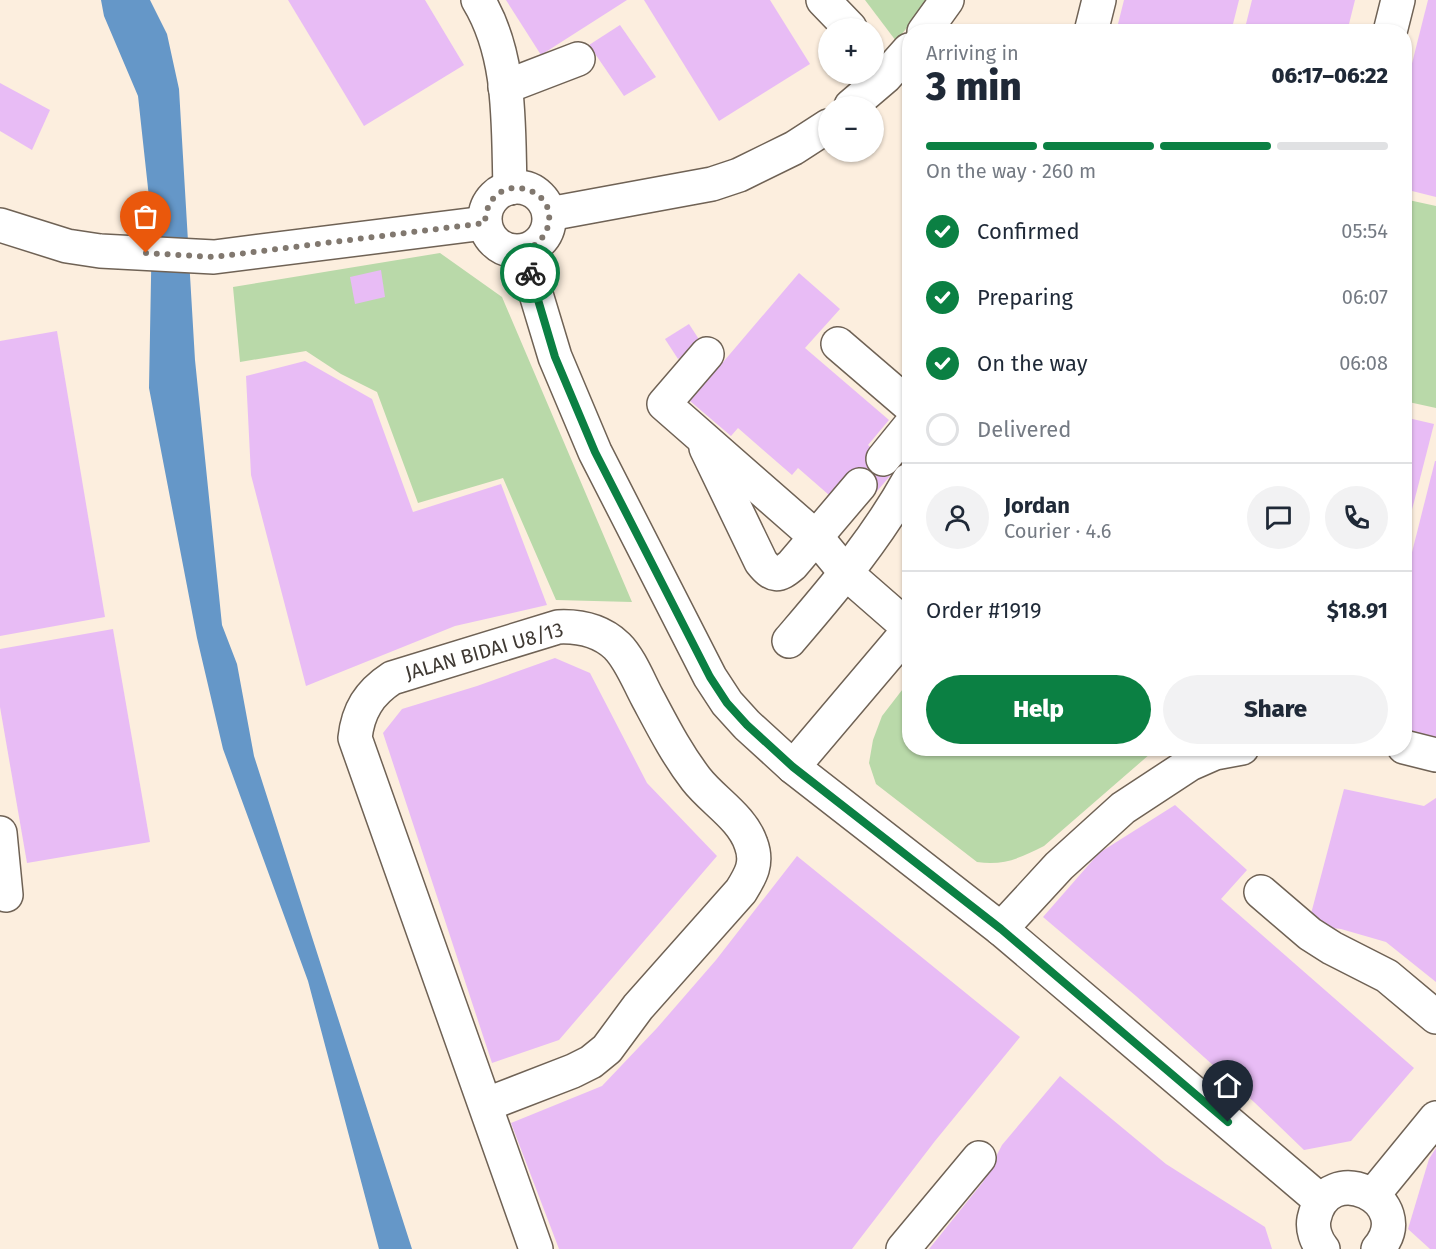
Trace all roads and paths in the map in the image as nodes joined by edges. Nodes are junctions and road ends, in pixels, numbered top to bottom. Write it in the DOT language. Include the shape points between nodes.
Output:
graph roads {
  1 [pos="478,0"];
  2 [pos="822,0"];
  3 [pos="947,0"];
  4 [pos="1099,0"];
  5 [pos="1398,0"];
  6 [pos="828,18"];
  7 [pos="840,18"];
  8 [pos="930,24"];
  9 [pos="1093,24"];
  10 [pos="1392,24"];
  11 [pos="902,55"];
  12 [pos="578,59"];
  13 [pos="884,68"];
  14 [pos="505,87"];
  15 [pos="818,132"];
  16 [pos="510,188"];
  17 [pos="549,214"];
  18 [pos="485,223"];
  19 [pos="0,225"];
  20 [pos="523,251"];
  21 [pos="838,344"];
  22 [pos="707,354"];
  23 [pos="902,399"];
  24 [pos="700,435"];
  25 [pos="902,436"];
  26 [pos="883,459"];
  27 [pos="860,485"];
  28 [pos="902,492"];
  29 [pos="817,538"];
  30 [pos="846,573"];
  31 [pos="902,623"];
  32 [pos="902,637"];
  33 [pos="789,641"];
  34 [pos="1412,749"];
  35 [pos="1436,755"];
  36 [pos="1212,756"];
  37 [pos="793,767"];
  38 [pos="0,833"];
  39 [pos="1261,892"];
  40 [pos="6,895"];
  41 [pos="1001,929"];
  42 [pos="1436,1017"];
  43 [pos="485,1105"];
  44 [pos="1436,1118"];
  45 [pos="979,1158"];
  46 [pos="1373,1195"];
  47 [pos="1321,1202"];
  48 [pos="536,1249"];
  49 [pos="903,1249"];
  50 [pos="1323,1249"];
  51 [pos="1378,1249"];
  1 -- 14 [label="street" via="495,33"];
  2 -- 6 [label="street"];
  2 -- 7 [label="street"];
  3 -- 8 [label="street"];
  4 -- 9 [label="street"];
  5 -- 10 [label="street"];
  11 -- 13 [label="street"];
  12 -- 14 [label="street"];
  14 -- 16 [label="street"];
  15 -- 17 [label="street" via="739,175 712,184"];
  16 -- 17 [label="street" via="535,193"];
  16 -- 18 [label="street" via="493,198 486,210"];
  17 -- 20 [label="street" via="543,237"];
  18 -- 19 [label="street" via="214,257 67,246"];
  18 -- 20 [label="street" via="490,237 501,248"];
  20 -- 37 [label="street" via="555,357 595,452 710,677 747,725"];
  21 -- 23 [label="street"];
  22 -- 24 [label="street" via="664,404"];
  24 -- 29 [label="street"];
  24 -- 29 [label="street" via="768,571 784,572"];
  25 -- 26 [label="street"];
  27 -- 29 [label="street"];
  28 -- 30 [label="street"];
  29 -- 30 [label="street"];
  30 -- 31 [label="street"];
  30 -- 33 [label="street"];
  32 -- 37 [label="street"];
  34 -- 35 [label="street"];
  36 -- 41 [label="street" via="1180,770 1123,808 1059,866"];
  37 -- 41 [label="street"];
  38 -- 40 [label="street"];
  39 -- 42 [label="street" via="1310,934 1387,976"];
  41 -- 47 [label="street"];
  43 -- 43 [label="street, JALAN BIDAI U8/13" via="573,1071 607,1049 638,1007 741,891 755,859 741,825 697,781 670,743 627,659 616,646 586,628 558,627 406,672 382,685 357,720 355,738"];
  43 -- 48 [label="street, JALAN BIDAI U8/13"];
  44 -- 46 [label="street"];
  45 -- 49 [label="street"];
  46 -- 47 [label="street" via="1352,1187 1340,1189"];
  46 -- 51 [label="street" via="1386,1214 1385,1236"];
  47 -- 50 [label="street" via="1313,1223"];
}
